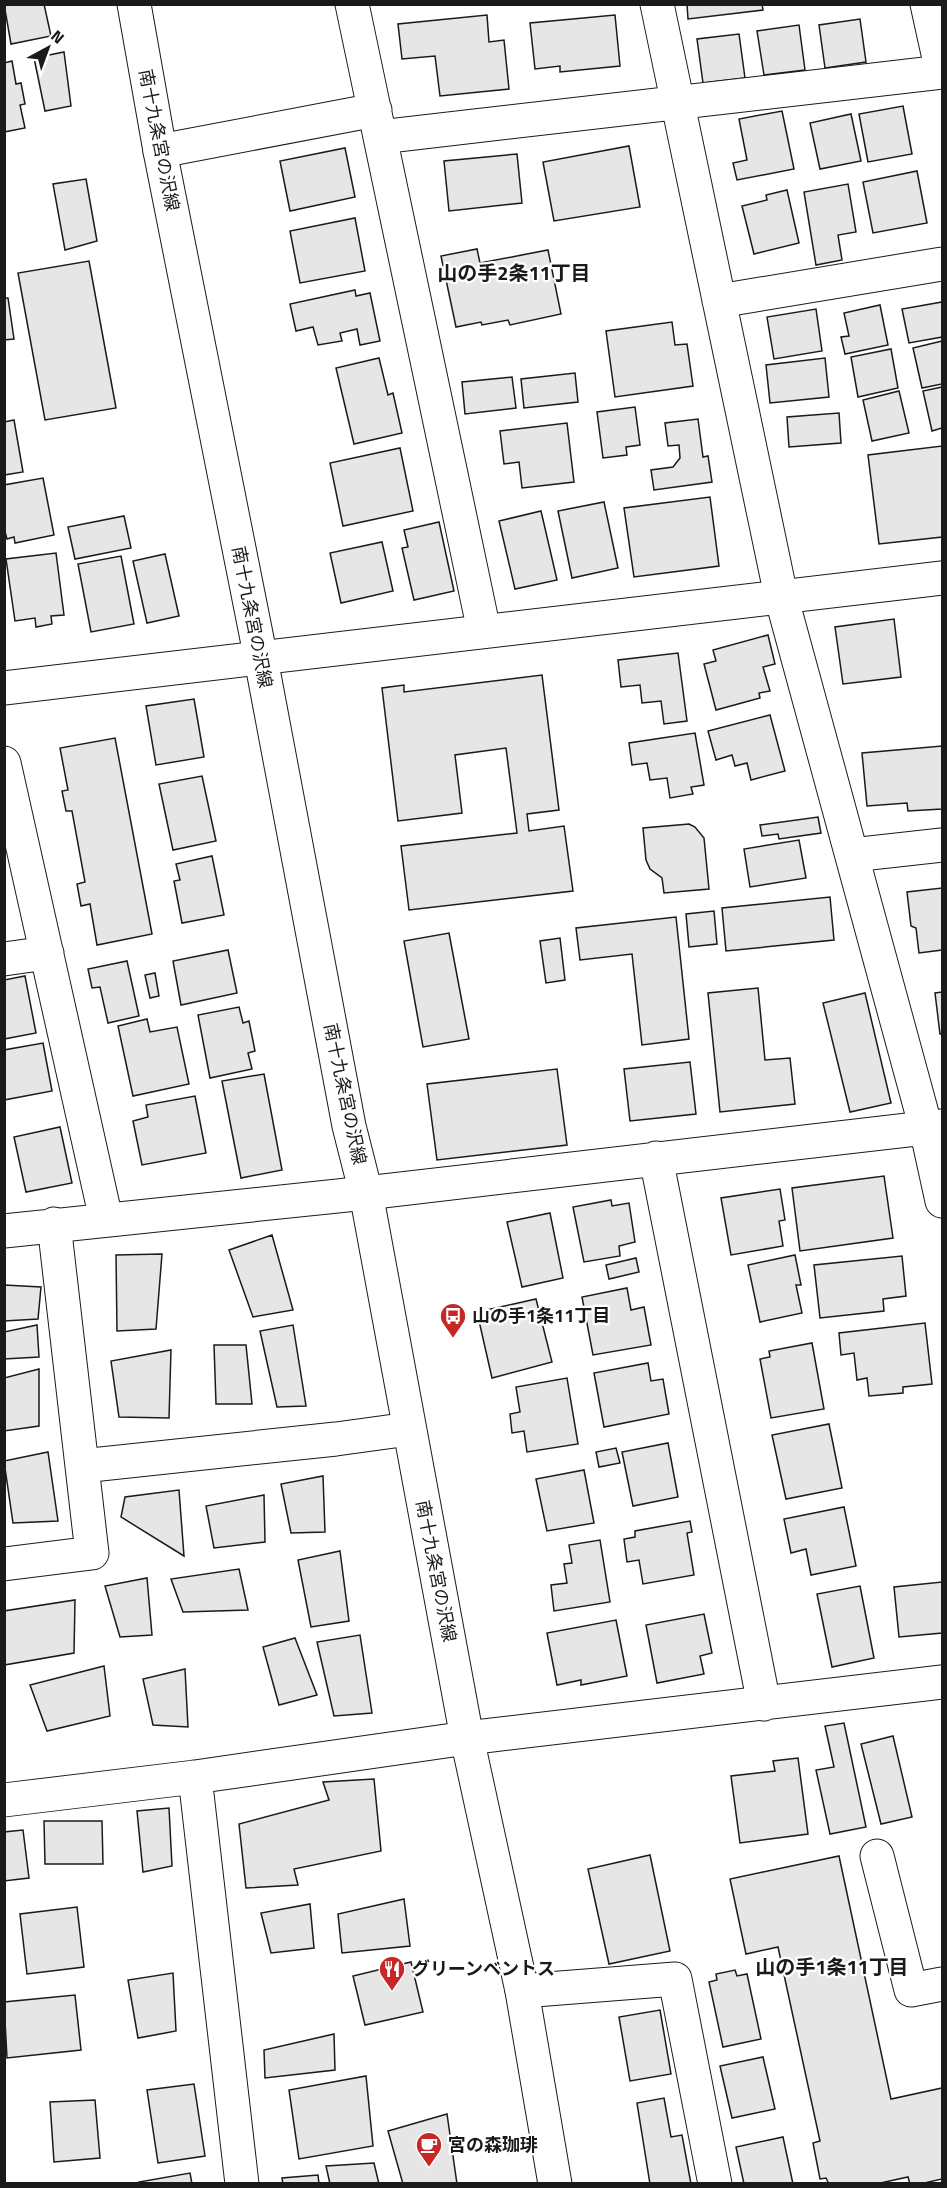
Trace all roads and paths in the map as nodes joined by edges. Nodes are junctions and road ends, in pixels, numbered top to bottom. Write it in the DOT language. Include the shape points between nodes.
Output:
graph roads {
  1 [pos="134,4"];
  2 [pos="352,4"];
  3 [pos="657,4"];
  4 [pos="927,4"];
  5 [pos="942,72"];
  6 [pos="678,104"];
  7 [pos="378,124"];
  8 [pos="160,151"];
  9 [pos="942,264"];
  10 [pos="719,301"];
  11 [pos="942,578"];
  12 [pos="782,596"];
  13 [pos="484,631"];
  14 [pos="261,659"];
  15 [pos="4,688"];
  16 [pos="4,763"];
  17 [pos="942,845"];
  18 [pos="852,855"];
  19 [pos="47,953"];
  20 [pos="4,958"];
  21 [pos="934,1127"];
  22 [pos="657,1158"];
  23 [pos="366,1193"];
  24 [pos="942,1201"];
  25 [pos="106,1219"];
  26 [pos="54,1224"];
  27 [pos="4,1230"];
  28 [pos="409,1429"];
  29 [pos="82,1466"];
  30 [pos="4,1563"];
  31 [pos="942,1682"];
  32 [pos="764,1704"];
  33 [pos="467,1738"];
  34 [pos="195,1777"];
  35 [pos="4,1800"];
  36 [pos="877,1856"];
  37 [pos="942,1984"];
  38 [pos="522,1991"];
  39 [pos="242,2184"];
  40 [pos="555,2184"];
  41 [pos="715,2184"];
  1 -- 8 [label="street, 南十九条宮の沢線"];
  2 -- 7 [label="street"];
  3 -- 6 [label="street"];
  4 -- 5 [label="street"];
  5 -- 6 [label="street"];
  6 -- 7 [label="street"];
  6 -- 10 [label="street"];
  7 -- 8 [label="street"];
  7 -- 13 [label="street"];
  8 -- 14 [label="street, 南十九条宮の沢線"];
  9 -- 10 [label="street"];
  10 -- 12 [label="street"];
  11 -- 12 [label="street"];
  12 -- 13 [label="street"];
  12 -- 18 [label="street"];
  13 -- 14 [label="street"];
  14 -- 15 [label="street"];
  14 -- 23 [label="street, 南十九条宮の沢線" via="349,1126"];
  16 -- 19 [label="street"];
  17 -- 18 [label="street"];
  18 -- 21 [label="street"];
  19 -- 20 [label="street"];
  19 -- 25 [label="street"];
  21 -- 22 [label="street"];
  21 -- 24 [label="street"];
  22 -- 23 [label="street"];
  22 -- 32 [label="street"];
  23 -- 25 [label="street"];
  23 -- 28 [label="street, 南十九条宮の沢線"];
  25 -- 26 [label="street"];
  26 -- 27 [label="street"];
  26 -- 29 [label="street"];
  28 -- 29 [label="street"];
  28 -- 33 [label="street, 南十九条宮の沢線"];
  29 -- 30 [label="street" via="92,1553"];
  31 -- 32 [label="street"];
  32 -- 33 [label="street"];
  33 -- 34 [label="street"];
  33 -- 38 [label="street, 南十九条宮の沢線"];
  34 -- 35 [label="street"];
  34 -- 39 [label="street"];
  36 -- 37 [label="street" via="911,1990"];
  38 -- 40 [label="street, 南十九条宮の沢線"];
  38 -- 41 [label="street" via="675,1979"];
}
